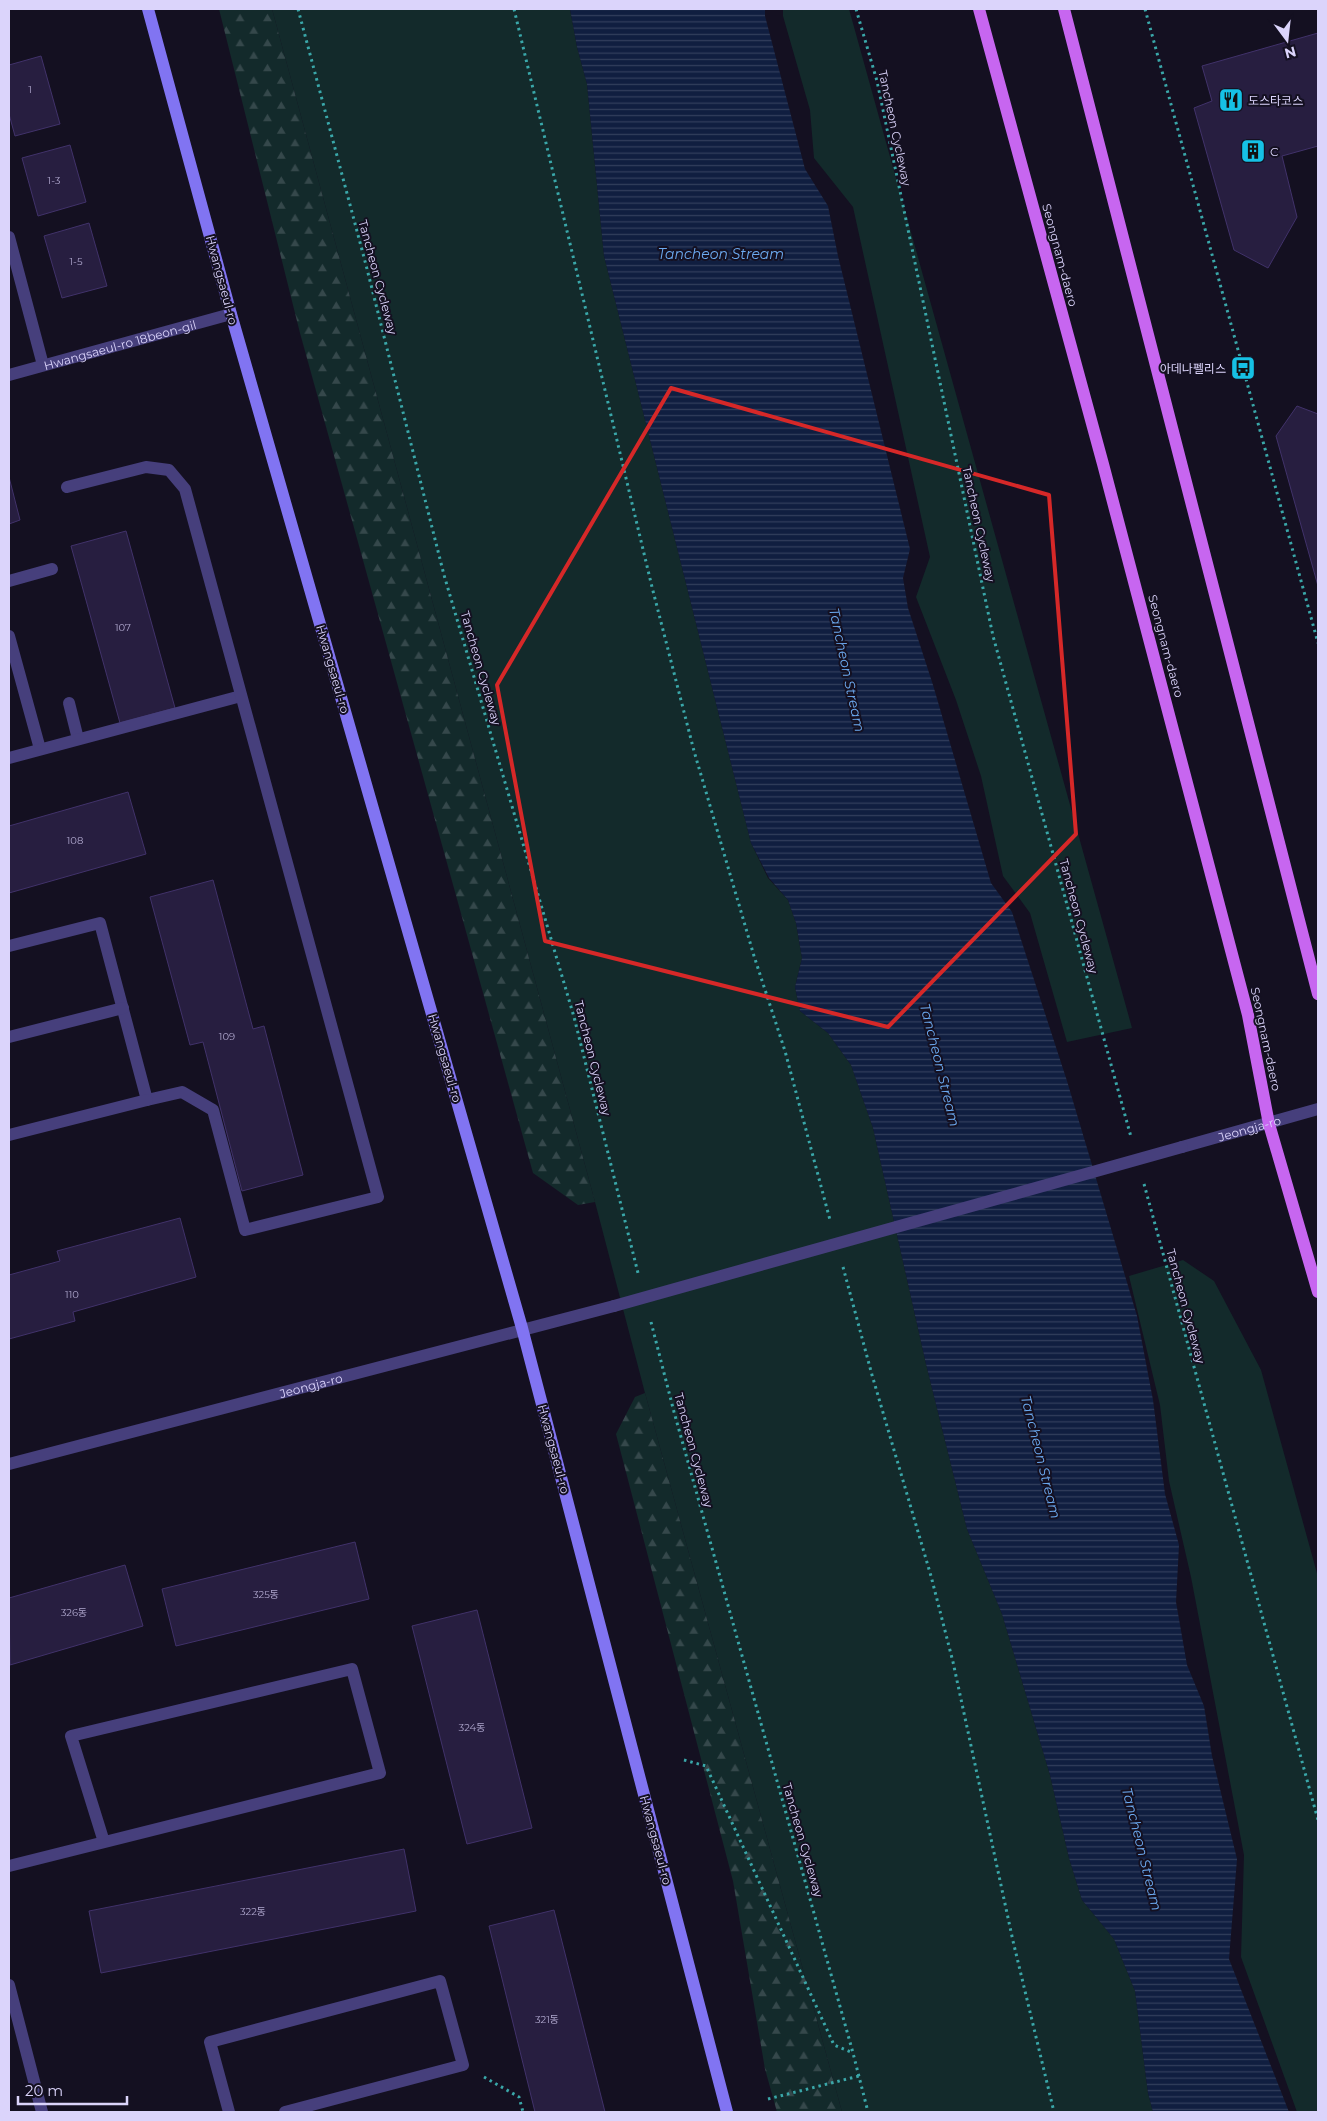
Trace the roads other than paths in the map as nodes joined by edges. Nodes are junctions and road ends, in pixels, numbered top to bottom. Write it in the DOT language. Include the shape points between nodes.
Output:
graph roads {
  1 [pos="148,9"];
  2 [pos="979,9"];
  3 [pos="1064,9"];
  4 [pos="9,237"];
  5 [pos="231,314"];
  6 [pos="43,366"];
  7 [pos="9,375"];
  8 [pos="67,487"];
  9 [pos="52,569"];
  10 [pos="9,581"];
  11 [pos="9,636"];
  12 [pos="13,666"];
  13 [pos="241,696"];
  14 [pos="69,703"];
  15 [pos="78,739"];
  16 [pos="40,749"];
  17 [pos="9,758"];
  18 [pos="9,946"];
  19 [pos="1318,994"];
  20 [pos="123,1008"];
  21 [pos="9,1037"];
  22 [pos="147,1100"];
  23 [pos="1318,1109"];
  24 [pos="1269,1124"];
  25 [pos="9,1135"];
  26 [pos="1318,1292"];
  27 [pos="522,1328"];
  28 [pos="9,1464"];
  29 [pos="104,1842"];
  30 [pos="9,1866"];
  31 [pos="10,1992"];
  32 [pos="42,2112"];
  33 [pos="229,2112"];
  34 [pos="285,2112"];
  35 [pos="727,2112"];
  1 -- 5 [label="main road, Hwangsaeul-ro"];
  2 -- 24 [label="main road, Seongnam-daero" via="1104,464 1243,996"];
  3 -- 19 [label="main road"];
  4 -- 6 [label="street"];
  5 -- 6 [label="street, Hwangsaeul-ro 18beon-gil"];
  5 -- 27 [label="main road, Hwangsaeul-ro"];
  6 -- 7 [label="street, Hwangsaeul-ro 18beon-gil"];
  8 -- 13 [label="street" via="146,467 169,470 185,489"];
  9 -- 10 [label="street"];
  11 -- 12 [label="street"];
  12 -- 16 [label="street"];
  13 -- 15 [label="street"];
  13 -- 22 [label="street" via="378,1197 245,1230 213,1110 182,1092"];
  14 -- 15 [label="street"];
  15 -- 16 [label="street"];
  16 -- 17 [label="street"];
  18 -- 20 [label="street" via="100,923"];
  20 -- 21 [label="street"];
  20 -- 22 [label="street"];
  22 -- 25 [label="street"];
  23 -- 24 [label="street, Jeongja-ro"];
  24 -- 26 [label="main road, Seongnam-daero"];
  24 -- 27 [label="street, Jeongja-ro, bridge" via="614,1306"];
  27 -- 28 [label="street, Jeongja-ro"];
  27 -- 35 [label="main road, Hwangsaeul-ro"];
  29 -- 29 [label="street" via="380,1773 352,1669 71,1736"];
  29 -- 30 [label="street"];
  31 -- 32 [label="street"];
  33 -- 34 [label="street" via="210,2042 440,1981 463,2065"];
}
